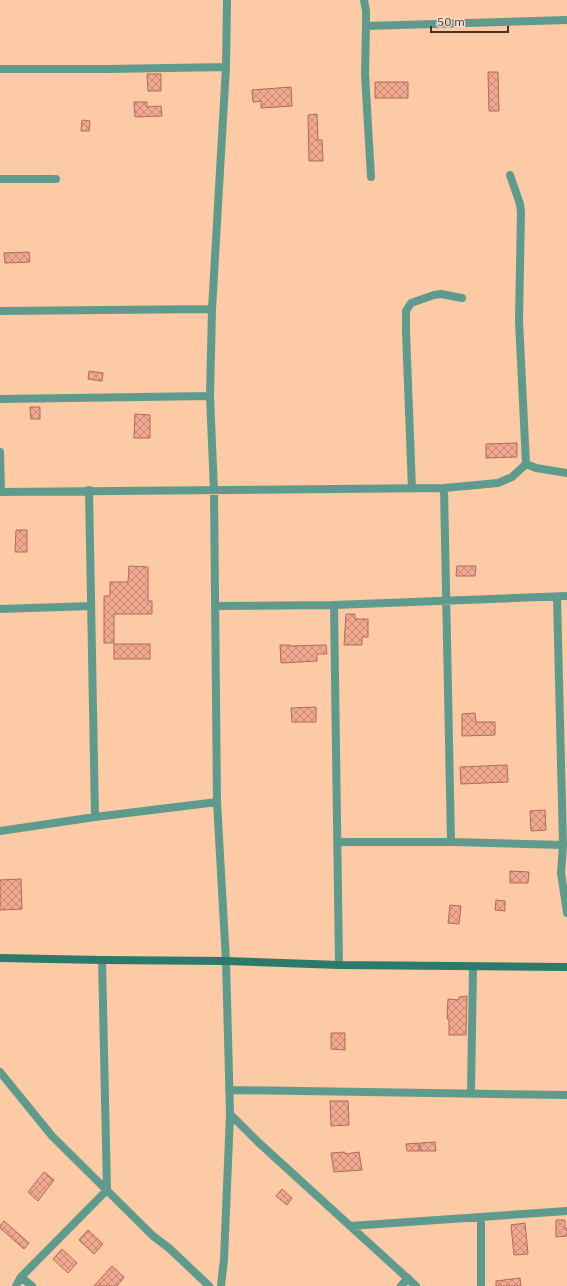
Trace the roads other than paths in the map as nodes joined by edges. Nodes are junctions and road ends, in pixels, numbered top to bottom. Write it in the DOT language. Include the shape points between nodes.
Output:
graph roads {
  1 [pos="227,0"];
  2 [pos="364,0"];
  3 [pos="567,20"];
  4 [pos="366,26"];
  5 [pos="226,67"];
  6 [pos="0,69"];
  7 [pos="510,175"];
  8 [pos="371,177"];
  9 [pos="0,179"];
  10 [pos="56,179"];
  11 [pos="462,298"];
  12 [pos="212,309"];
  13 [pos="0,311"];
  14 [pos="210,396"];
  15 [pos="0,399"];
  16 [pos="0,452"];
  17 [pos="526,464"];
  18 [pos="567,473"];
  19 [pos="444,488"];
  20 [pos="412,489"];
  21 [pos="89,490"];
  22 [pos="214,491"];
  23 [pos="1,492"];
  24 [pos="567,596"];
  25 [pos="557,597"];
  26 [pos="447,600"];
  27 [pos="334,605"];
  28 [pos="91,606"];
  29 [pos="215,606"];
  30 [pos="0,608"];
  31 [pos="217,802"];
  32 [pos="95,817"];
  33 [pos="0,831"];
  34 [pos="338,842"];
  35 [pos="451,842"];
  36 [pos="563,845"];
  37 [pos="567,912"];
  38 [pos="0,958"];
  39 [pos="102,960"];
  40 [pos="226,961"];
  41 [pos="339,966"];
  42 [pos="473,967"];
  43 [pos="567,967"];
  44 [pos="0,1072"];
  45 [pos="229,1090"];
  46 [pos="471,1093"];
  47 [pos="567,1094"];
  48 [pos="230,1114"];
  49 [pos="107,1190"];
  50 [pos="567,1211"];
  51 [pos="481,1217"];
  52 [pos="350,1226"];
  53 [pos="21,1277"];
  54 [pos="408,1278"];
  55 [pos="16,1286"];
  56 [pos="32,1286"];
  57 [pos="209,1286"];
  58 [pos="221,1286"];
  59 [pos="401,1286"];
  60 [pos="416,1286"];
  61 [pos="481,1286"];
  1 -- 5 [label="street"];
  2 -- 4 [label="street"];
  3 -- 4 [label="street"];
  4 -- 8 [label="street" via="365,74"];
  5 -- 6 [label="street"];
  5 -- 12 [label="street"];
  7 -- 17 [label="street" via="521,212 519,321"];
  9 -- 10 [label="street"];
  11 -- 20 [label="street" via="434,295 411,304 406,311"];
  12 -- 13 [label="street"];
  12 -- 14 [label="street"];
  14 -- 15 [label="street"];
  14 -- 22 [label="street"];
  16 -- 23 [label="street"];
  17 -- 18 [label="street"];
  17 -- 19 [label="street" via="512,477 498,483"];
  19 -- 20 [label="street"];
  19 -- 26 [label="street"];
  20 -- 22 [label="street"];
  21 -- 22 [label="street"];
  21 -- 23 [label="street"];
  21 -- 28 [label="street"];
  22 -- 29 [label="street"];
  24 -- 25 [label="street"];
  25 -- 26 [label="street"];
  25 -- 36 [label="street"];
  26 -- 27 [label="street"];
  26 -- 35 [label="street"];
  27 -- 29 [label="street"];
  27 -- 34 [label="street"];
  28 -- 30 [label="street"];
  28 -- 32 [label="street"];
  29 -- 31 [label="street"];
  31 -- 32 [label="street"];
  31 -- 40 [label="street"];
  32 -- 33 [label="street"];
  34 -- 35 [label="street"];
  34 -- 41 [label="street"];
  35 -- 36 [label="street"];
  36 -- 37 [label="street" via="561,873"];
  38 -- 39 [label="street"];
  39 -- 40 [label="street"];
  39 -- 49 [label="street"];
  40 -- 41 [label="street"];
  40 -- 45 [label="street"];
  41 -- 42 [label="street"];
  42 -- 43 [label="street"];
  42 -- 46 [label="street"];
  44 -- 49 [label="street" via="52,1136"];
  45 -- 46 [label="street"];
  45 -- 48 [label="street"];
  46 -- 47 [label="street"];
  48 -- 52 [label="street"];
  48 -- 58 [label="street"];
  49 -- 53 [label="street"];
  49 -- 57 [label="street"];
  50 -- 51 [label="street"];
  51 -- 52 [label="street"];
  51 -- 61 [label="street"];
  52 -- 54 [label="street"];
  53 -- 55 [label="street"];
  53 -- 56 [label="street"];
  54 -- 59 [label="street"];
  54 -- 60 [label="street"];
}
